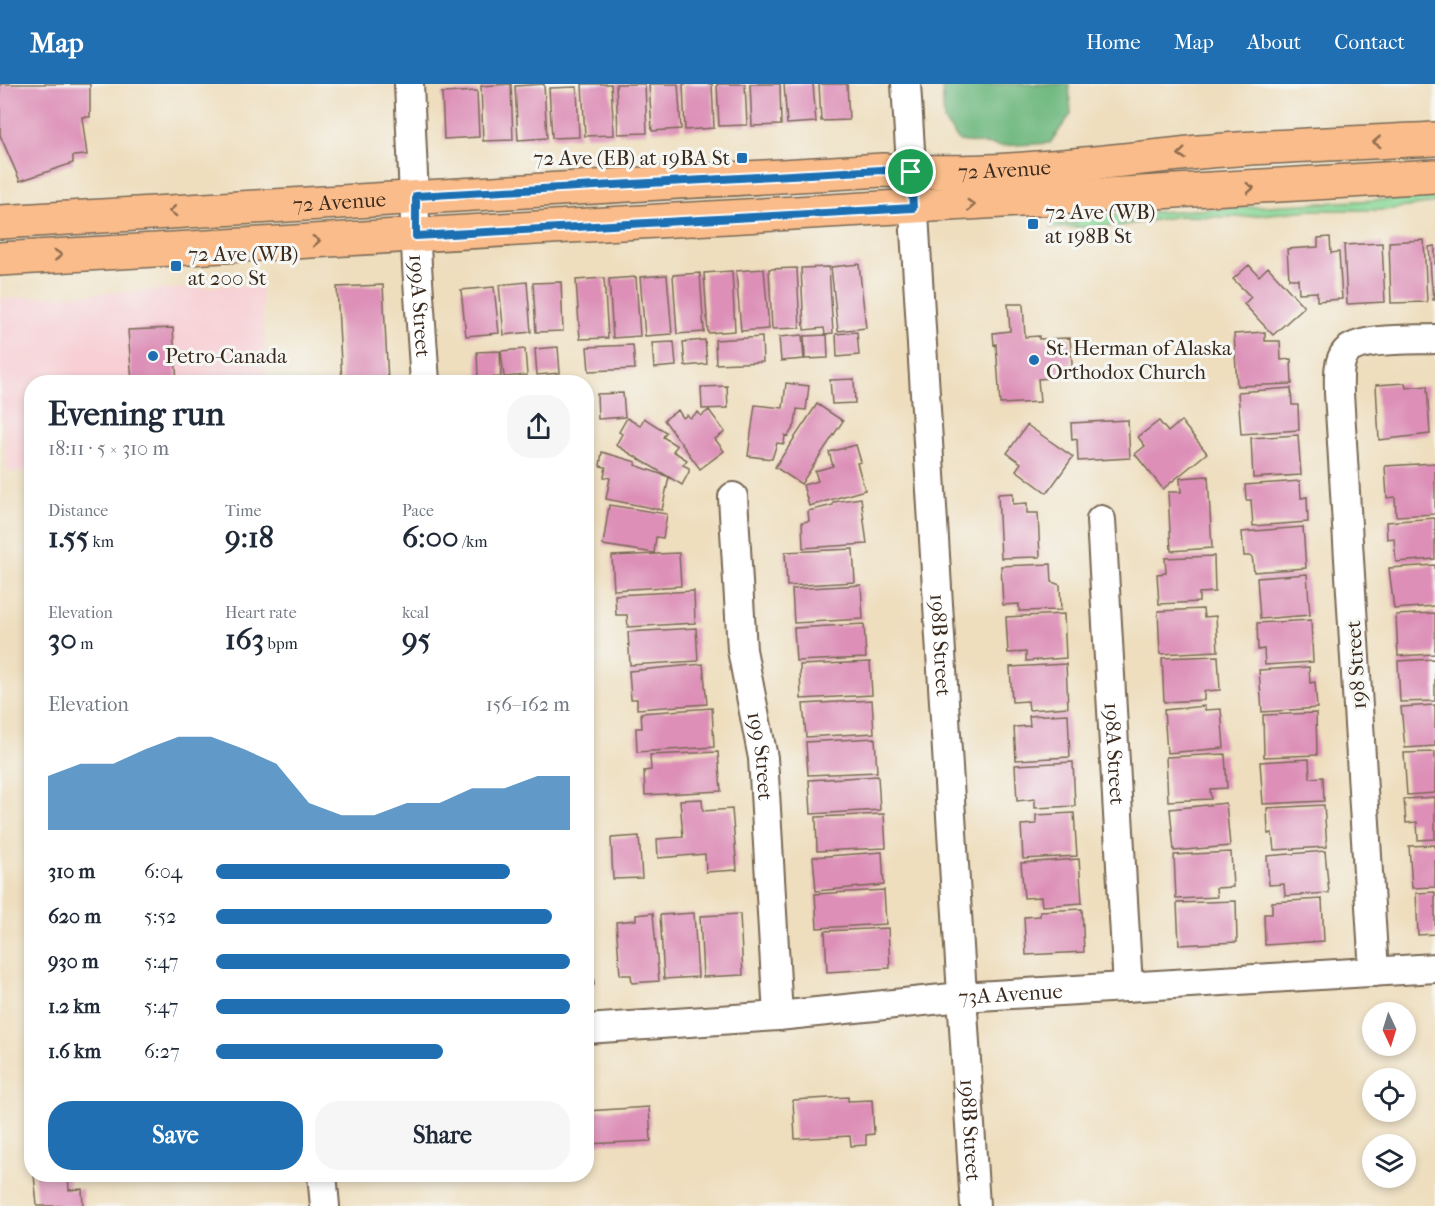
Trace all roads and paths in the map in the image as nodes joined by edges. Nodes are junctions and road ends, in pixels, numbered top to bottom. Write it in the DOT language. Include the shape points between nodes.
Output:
graph roads {
  1 [pos="409,84"];
  2 [pos="906,84"];
  3 [pos="1435,139"];
  4 [pos="911,172"];
  5 [pos="1435,176"];
  6 [pos="416,196"];
  7 [pos="913,208"];
  8 [pos="0,222"];
  9 [pos="416,236"];
  10 [pos="0,259"];
  11 [pos="1435,339"];
  12 [pos="425,375"];
  13 [pos="733,496"];
  14 [pos="1101,520"];
  15 [pos="1435,968"];
  16 [pos="1374,972"];
  17 [pos="1128,987"];
  18 [pos="962,997"];
  19 [pos="778,1016"];
  20 [pos="594,1028"];
  21 [pos="323,1182"];
  22 [pos="325,1206"];
  23 [pos="975,1206"];
  1 -- 6 [label="street, 199A Street"];
  2 -- 4 [label="street, 198B Street"];
  3 -- 4 [label="main road, 72 Avenue, one-way" via="1202,152 1074,166"];
  4 -- 6 [label="main road, 72 Avenue" via="882,170"];
  4 -- 7 [label="street, 198B Street"];
  7 -- 5 [label="main road, 72 Avenue, one-way"];
  6 -- 8 [label="main road, 72 Avenue, one-way"];
  6 -- 9 [label="street, 199A Street"];
  7 -- 9 [label="main road, 72 Avenue"];
  7 -- 18 [label="street, 198B Street"];
  10 -- 9 [label="main road, 72 Avenue, one-way"];
  9 -- 12 [label="street, 199A Street"];
  11 -- 16 [label="street, 198 Street" via="1360,345 1342,358 1339,393"];
  13 -- 19 [label="street, 199 Street" via="742,650 763,759"];
  14 -- 17 [label="street, 198A Street"];
  15 -- 16 [label="street, 73A Avenue"];
  16 -- 17 [label="street, 73A Avenue"];
  17 -- 18 [label="street, 73A Avenue"];
  18 -- 19 [label="street, 73A Avenue"];
  18 -- 23 [label="street, 198B Street"];
  19 -- 20 [label="street, 73A Avenue"];
  21 -- 22 [label="street"];
}
